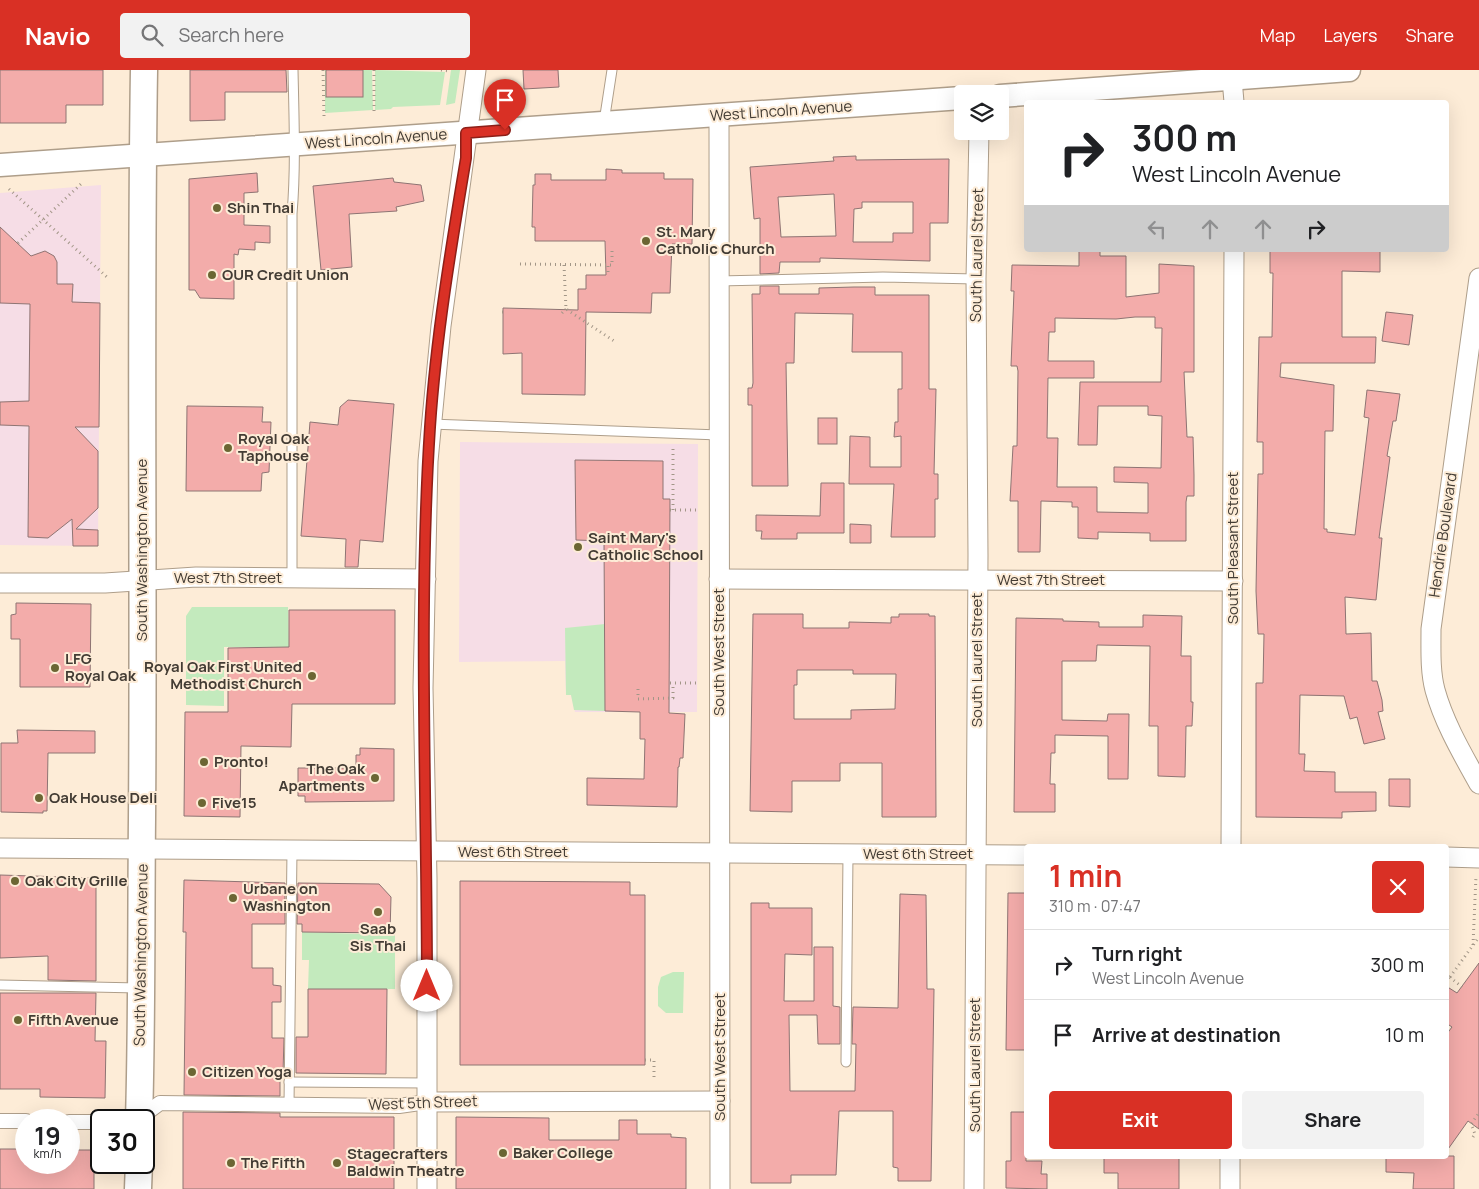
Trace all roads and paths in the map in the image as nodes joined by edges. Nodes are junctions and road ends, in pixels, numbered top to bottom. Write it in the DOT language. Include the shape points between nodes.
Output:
graph roads {
  1 [pos="144,70"];
  2 [pos="293,70"];
  3 [pos="323,70"];
  4 [pos="374,70"];
  5 [pos="441,70"];
  6 [pos="476,70"];
  7 [pos="612,70"];
  8 [pos="1349,70"];
  9 [pos="450,71"];
  10 [pos="1232,80"];
  11 [pos="1009,95"];
  12 [pos="954,99"];
  13 [pos="1234,100"];
  14 [pos="374,112"];
  15 [pos="719,115"];
  16 [pos="324,116"];
  17 [pos="604,123"];
  18 [pos="466,133"];
  19 [pos="979,140"];
  20 [pos="293,144"];
  21 [pos="143,154"];
  22 [pos="0,164"];
  23 [pos="80,184"];
  24 [pos="9,189"];
  25 [pos="43,220"];
  26 [pos="18,243"];
  27 [pos="612,251"];
  28 [pos="1234,252"];
  29 [pos="520,264"];
  30 [pos="564,265"];
  31 [pos="608,266"];
  32 [pos="608,275"];
  33 [pos="107,277"];
  34 [pos="1479,278"];
  35 [pos="976,279"];
  36 [pos="718,281"];
  37 [pos="566,309"];
  38 [pos="562,313"];
  39 [pos="614,341"];
  40 [pos="430,424"];
  41 [pos="673,434"];
  42 [pos="719,435"];
  43 [pos="700,510"];
  44 [pos="292,578"];
  45 [pos="142,579"];
  46 [pos="426,579"];
  47 [pos="719,579"];
  48 [pos="978,579"];
  49 [pos="1233,581"];
  50 [pos="0,583"];
  51 [pos="700,683"];
  52 [pos="638,689"];
  53 [pos="1479,784"];
  54 [pos="1231,844"];
  55 [pos="0,848"];
  56 [pos="142,849"];
  57 [pos="292,850"];
  58 [pos="426,852"];
  59 [pos="720,853"];
  60 [pos="848,854"];
  61 [pos="976,855"];
  62 [pos="1024,855"];
  63 [pos="1449,857"];
  64 [pos="1479,858"];
  65 [pos="1476,883"];
  66 [pos="1479,937"];
  67 [pos="1473,945"];
  68 [pos="1449,975"];
  69 [pos="1449,977"];
  70 [pos="0,985"];
  71 [pos="1462,987"];
  72 [pos="141,988"];
  73 [pos="645,1060"];
  74 [pos="846,1062"];
  75 [pos="654,1081"];
  76 [pos="289,1082"];
  77 [pos="427,1083"];
  78 [pos="720,1101"];
  79 [pos="427,1102"];
  80 [pos="289,1104"];
  81 [pos="139,1109"];
  82 [pos="153,1109"];
  83 [pos="1479,1113"];
  84 [pos="0,1121"];
  85 [pos="15,1121"];
  86 [pos="1473,1137"];
  87 [pos="1230,1159"];
  88 [pos="138,1174"];
  89 [pos="138,1189"];
  90 [pos="427,1189"];
  91 [pos="720,1189"];
  92 [pos="974,1189"];
  93 [pos="1230,1189"];
  1 -- 21 [label="main road, South Washington Avenue"];
  2 -- 20 [label="lane"];
  3 -- 16 [label="path"];
  4 -- 14 [label="path"];
  5 -- 9 [label="path"];
  6 -- 18 [label="street"];
  7 -- 17 [label="lane"];
  8 -- 10 [label="street"];
  10 -- 11 [label="street"];
  10 -- 13 [label="street"];
  12 -- 15 [label="street, West Lincoln Avenue"];
  15 -- 17 [label="street, West Lincoln Avenue"];
  15 -- 36 [label="street, South West Street"];
  17 -- 18 [label="street, West Lincoln Avenue"];
  18 -- 20 [label="street, West Lincoln Avenue"];
  18 -- 40 [label="street" via="466,158"];
  19 -- 35 [label="street, South Laurel Street"];
  20 -- 21 [label="street, West Lincoln Avenue"];
  20 -- 44 [label="lane"];
  21 -- 22 [label="street, West Lincoln Avenue"];
  21 -- 45 [label="main road, South Washington Avenue"];
  23 -- 25 [label="path"];
  24 -- 25 [label="path"];
  25 -- 26 [label="path"];
  25 -- 33 [label="path"];
  27 -- 31 [label="path" via="612,265"];
  28 -- 49 [label="street, South Pleasant Street"];
  29 -- 30 [label="path"];
  30 -- 31 [label="path"];
  30 -- 37 [label="path"];
  31 -- 32 [label="path"];
  34 -- 53 [label="street, Hendrie Boulevard" via="1431,638 1431,666 1435,691"];
  35 -- 36 [label="lane" via="883,277"];
  35 -- 48 [label="street, South Laurel Street"];
  36 -- 42 [label="street, South West Street"];
  37 -- 38 [label="path"];
  37 -- 39 [label="path"];
  40 -- 41 [label="lane"];
  40 -- 46 [label="street"];
  41 -- 42 [label="lane"];
  41 -- 43 [label="path" via="671,510"];
  42 -- 47 [label="street, South West Street"];
  44 -- 45 [label="street, West 7th Street"];
  44 -- 46 [label="street, West 7th Street"];
  45 -- 50 [label="street, West 7th Street" via="104,583"];
  45 -- 56 [label="main road, South Washington Avenue"];
  46 -- 58 [label="street" via="423,688"];
  47 -- 48 [label="street, West 7th Street"];
  47 -- 59 [label="street, South West Street"];
  48 -- 49 [label="street, West 7th Street"];
  48 -- 61 [label="street, South Laurel Street"];
  49 -- 54 [label="street, South Pleasant Street"];
  51 -- 52 [label="path" via="672,683 673,698 638,699"];
  55 -- 56 [label="street, West 6th Street"];
  56 -- 57 [label="street, West 6th Street"];
  56 -- 72 [label="main road, South Washington Avenue"];
  57 -- 58 [label="street, West 6th Street"];
  57 -- 76 [label="lane"];
  58 -- 59 [label="street, West 6th Street"];
  58 -- 77 [label="street"];
  59 -- 60 [label="street, West 6th Street"];
  59 -- 78 [label="street, South West Street"];
  60 -- 61 [label="street, West 6th Street"];
  60 -- 74 [label="lane"];
  61 -- 62 [label="street, West 6th Street"];
  61 -- 92 [label="street, South Laurel Street"];
  63 -- 64 [label="street"];
  65 -- 67 [label="path"];
  66 -- 67 [label="path"];
  67 -- 68 [label="path"];
  69 -- 71 [label="path"];
  70 -- 72 [label="lane"];
  72 -- 81 [label="main road, South Washington Avenue"];
  73 -- 75 [label="path" via="654,1060"];
  76 -- 77 [label="lane"];
  76 -- 80 [label="lane"];
  77 -- 79 [label="street"];
  78 -- 79 [label="street, West 5th Street"];
  78 -- 91 [label="street, South West Street"];
  79 -- 80 [label="street, West 5th Street" via="399,1106"];
  79 -- 90 [label="street"];
  80 -- 82 [label="street, West 5th Street" via="160,1103"];
  83 -- 86 [label="path" via="1471,1124"];
  84 -- 85 [label="street"];
  87 -- 93 [label="street"];
  88 -- 89 [label="main road"];
}
